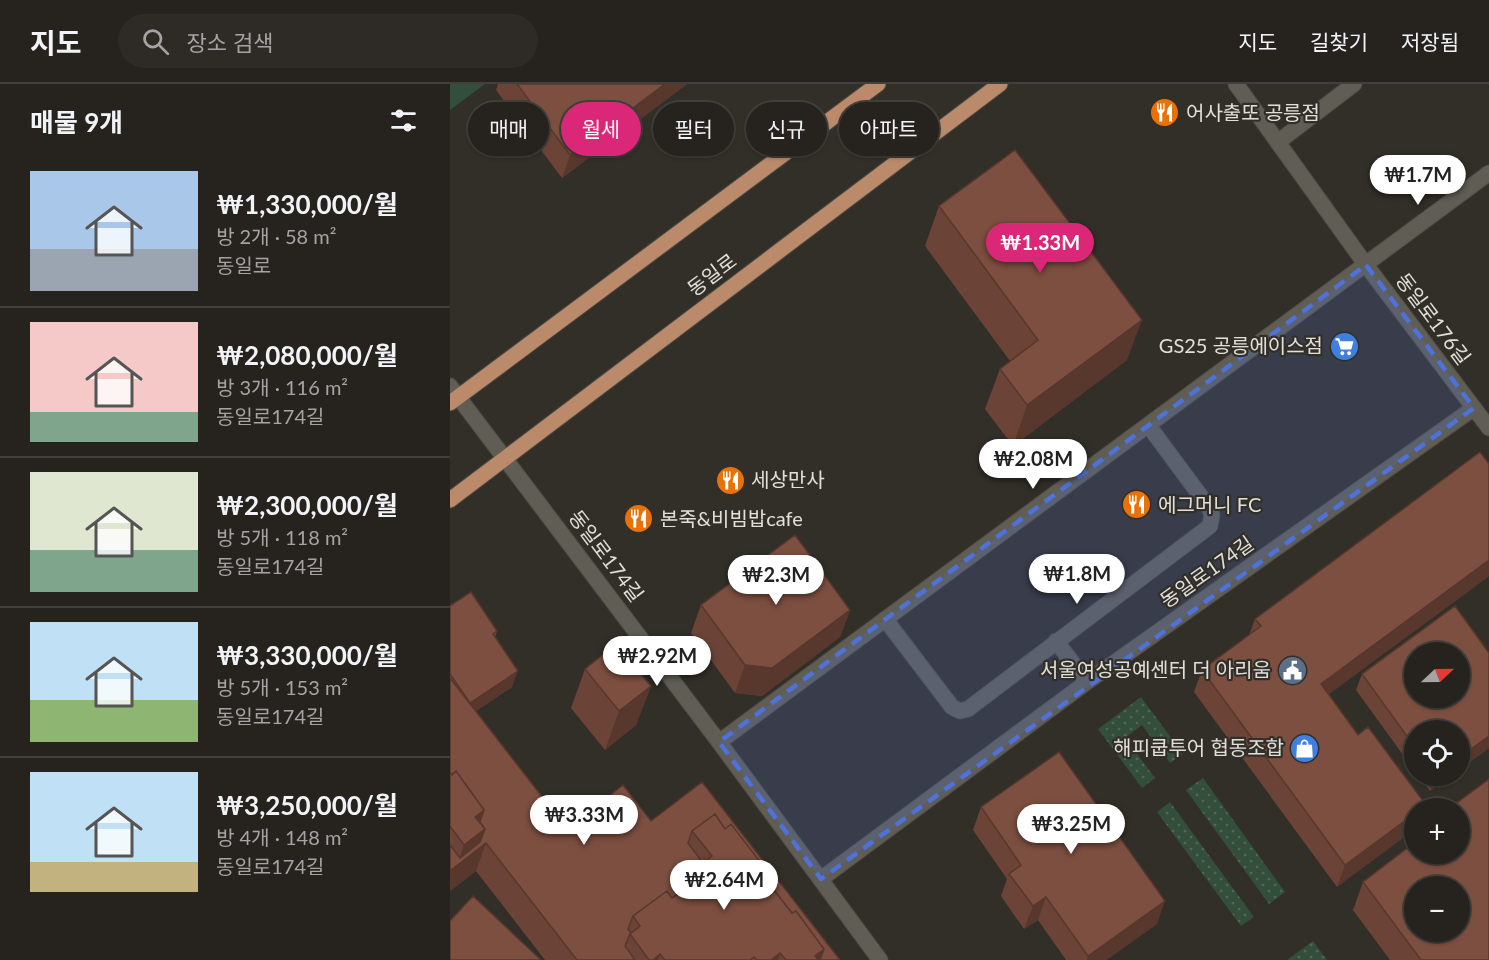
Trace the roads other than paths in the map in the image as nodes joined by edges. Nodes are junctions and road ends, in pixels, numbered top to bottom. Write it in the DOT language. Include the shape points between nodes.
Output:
graph roads {
  1 [pos="878,84"];
  2 [pos="1000,84"];
  3 [pos="1236,84"];
  4 [pos="1354,84"];
  5 [pos="1278,141"];
  6 [pos="1489,174"];
  7 [pos="1366,264"];
  8 [pos="452,395"];
  9 [pos="1474,408"];
  10 [pos="1148,425"];
  11 [pos="1489,428"];
  12 [pos="505,458"];
  13 [pos="450,500"];
  14 [pos="885,619"];
  15 [pos="1056,641"];
  16 [pos="1087,682"];
  17 [pos="719,742"];
  18 [pos="821,879"];
  19 [pos="880,960"];
  1 -- 8 [label="main road"];
  2 -- 12 [label="main road, 동일로"];
  3 -- 5 [label="street, 동일로176길"];
  4 -- 5 [label="street"];
  5 -- 7 [label="street, 동일로176길"];
  6 -- 7 [label="street"];
  7 -- 9 [label="street, 동일로176길"];
  7 -- 10 [label="street"];
  8 -- 12 [label="street, 동일로174길"];
  9 -- 11 [label="street, 동일로176길"];
  9 -- 16 [label="street, 동일로174길"];
  10 -- 14 [label="street"];
  10 -- 15 [label="street, 동일로174길" via="1212,512 1212,523"];
  12 -- 13 [label="main road, 동일로"];
  12 -- 17 [label="street, 동일로174길"];
  14 -- 15 [label="street, 동일로174길" via="952,707 960,711 968,709"];
  14 -- 17 [label="street"];
  15 -- 16 [label="street"];
  16 -- 18 [label="street, 동일로174길"];
  17 -- 18 [label="street, 동일로174길"];
  18 -- 19 [label="street, 동일로174길"];
}
